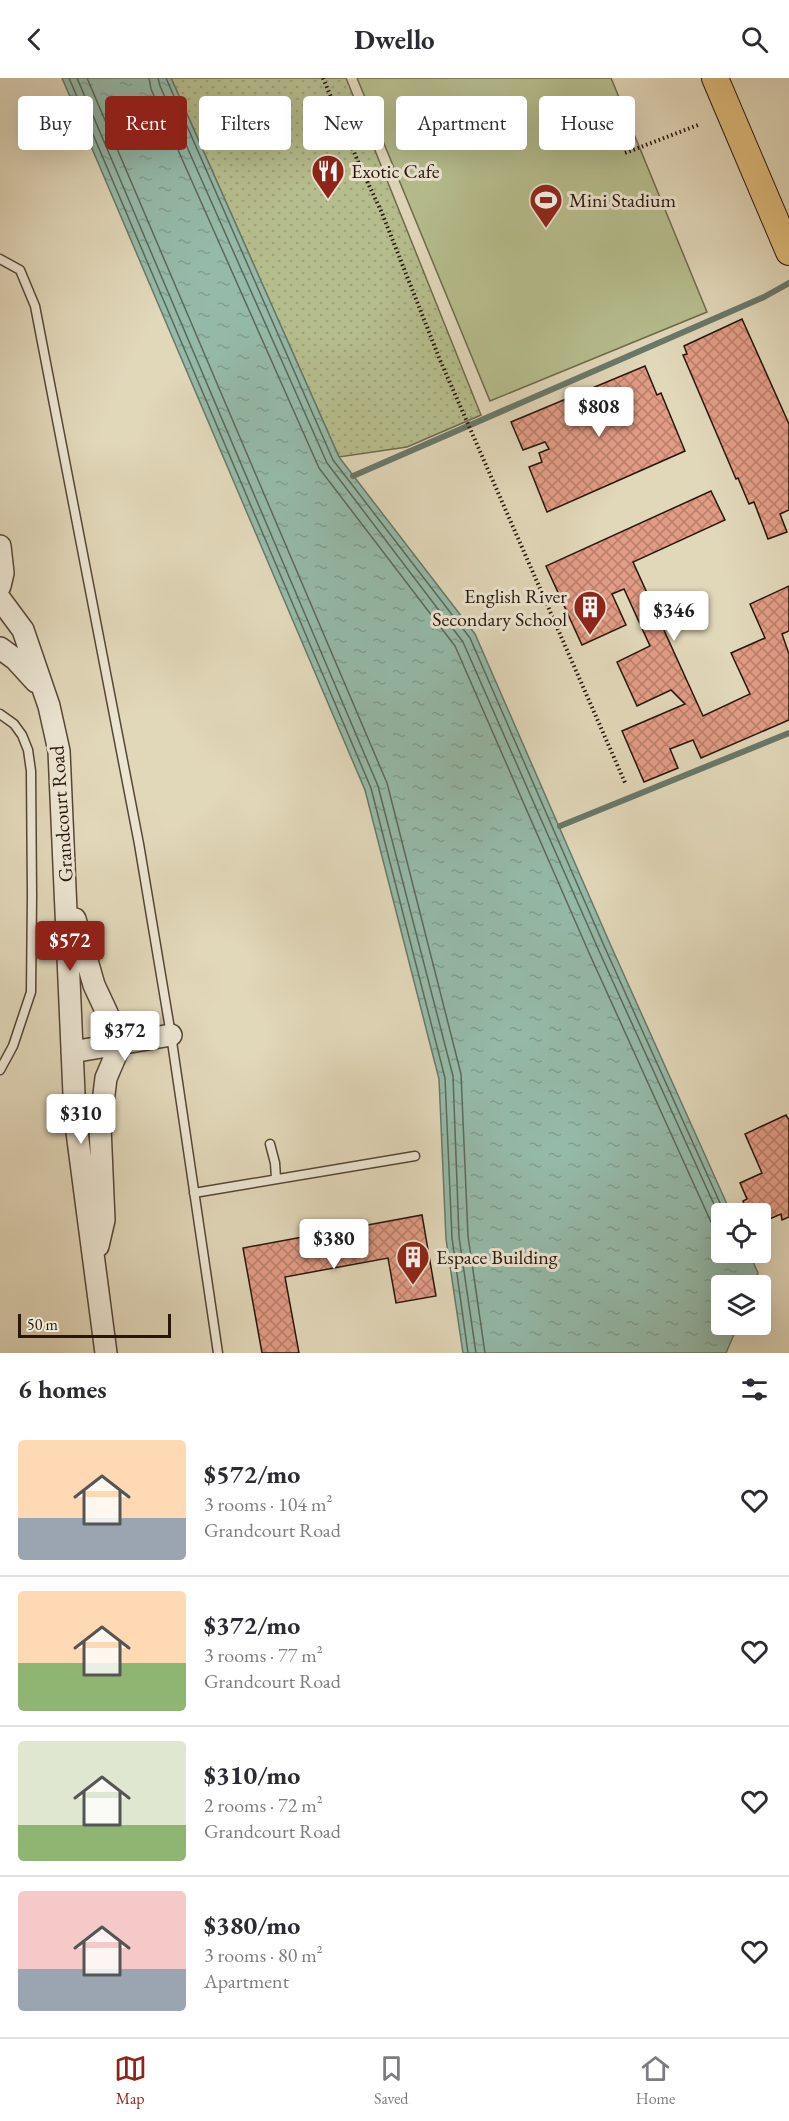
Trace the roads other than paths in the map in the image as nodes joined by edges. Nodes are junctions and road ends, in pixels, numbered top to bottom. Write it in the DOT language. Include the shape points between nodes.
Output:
graph roads {
  1 [pos="715,78"];
  2 [pos="789,252"];
  3 [pos="0,259"];
  4 [pos="0,546"];
  5 [pos="0,586"];
  6 [pos="0,599"];
  7 [pos="0,608"];
  8 [pos="0,614"];
  9 [pos="0,648"];
  10 [pos="49,706"];
  11 [pos="0,714"];
  12 [pos="66,884"];
  13 [pos="171,1035"];
  14 [pos="122,1043"];
  15 [pos="72,1052"];
  16 [pos="0,1070"];
  17 [pos="270,1144"];
  18 [pos="415,1156"];
  19 [pos="276,1178"];
  20 [pos="194,1192"];
  21 [pos="95,1262"];
  22 [pos="106,1353"];
  23 [pos="218,1353"];
  1 -- 2 [label="main road"];
  3 -- 13 [label="lane" via="20,270 35,306 139,844"];
  4 -- 5 [label="street"];
  6 -- 10 [label="street" via="23,630"];
  7 -- 8 [label="street"];
  9 -- 10 [label="street" via="29,673"];
  10 -- 12 [label="street, Grandcourt Road" via="59,751"];
  11 -- 16 [label="lane" via="14,724 28,750 32,896 31,992 13,1046"];
  12 -- 14 [label="street" via="94,985"];
  12 -- 15 [label="street, Grandcourt Road"];
  13 -- 14 [label="street"];
  13 -- 20 [label="lane"];
  14 -- 15 [label="street"];
  14 -- 21 [label="street" via="106,1078 100,1127 104,1220"];
  15 -- 21 [label="street, Grandcourt Road" via="75,1117"];
  17 -- 19 [label="lane"];
  18 -- 19 [label="lane"];
  19 -- 20 [label="lane"];
  20 -- 23 [label="lane"];
  21 -- 22 [label="street, Grandcourt Road"];
}
